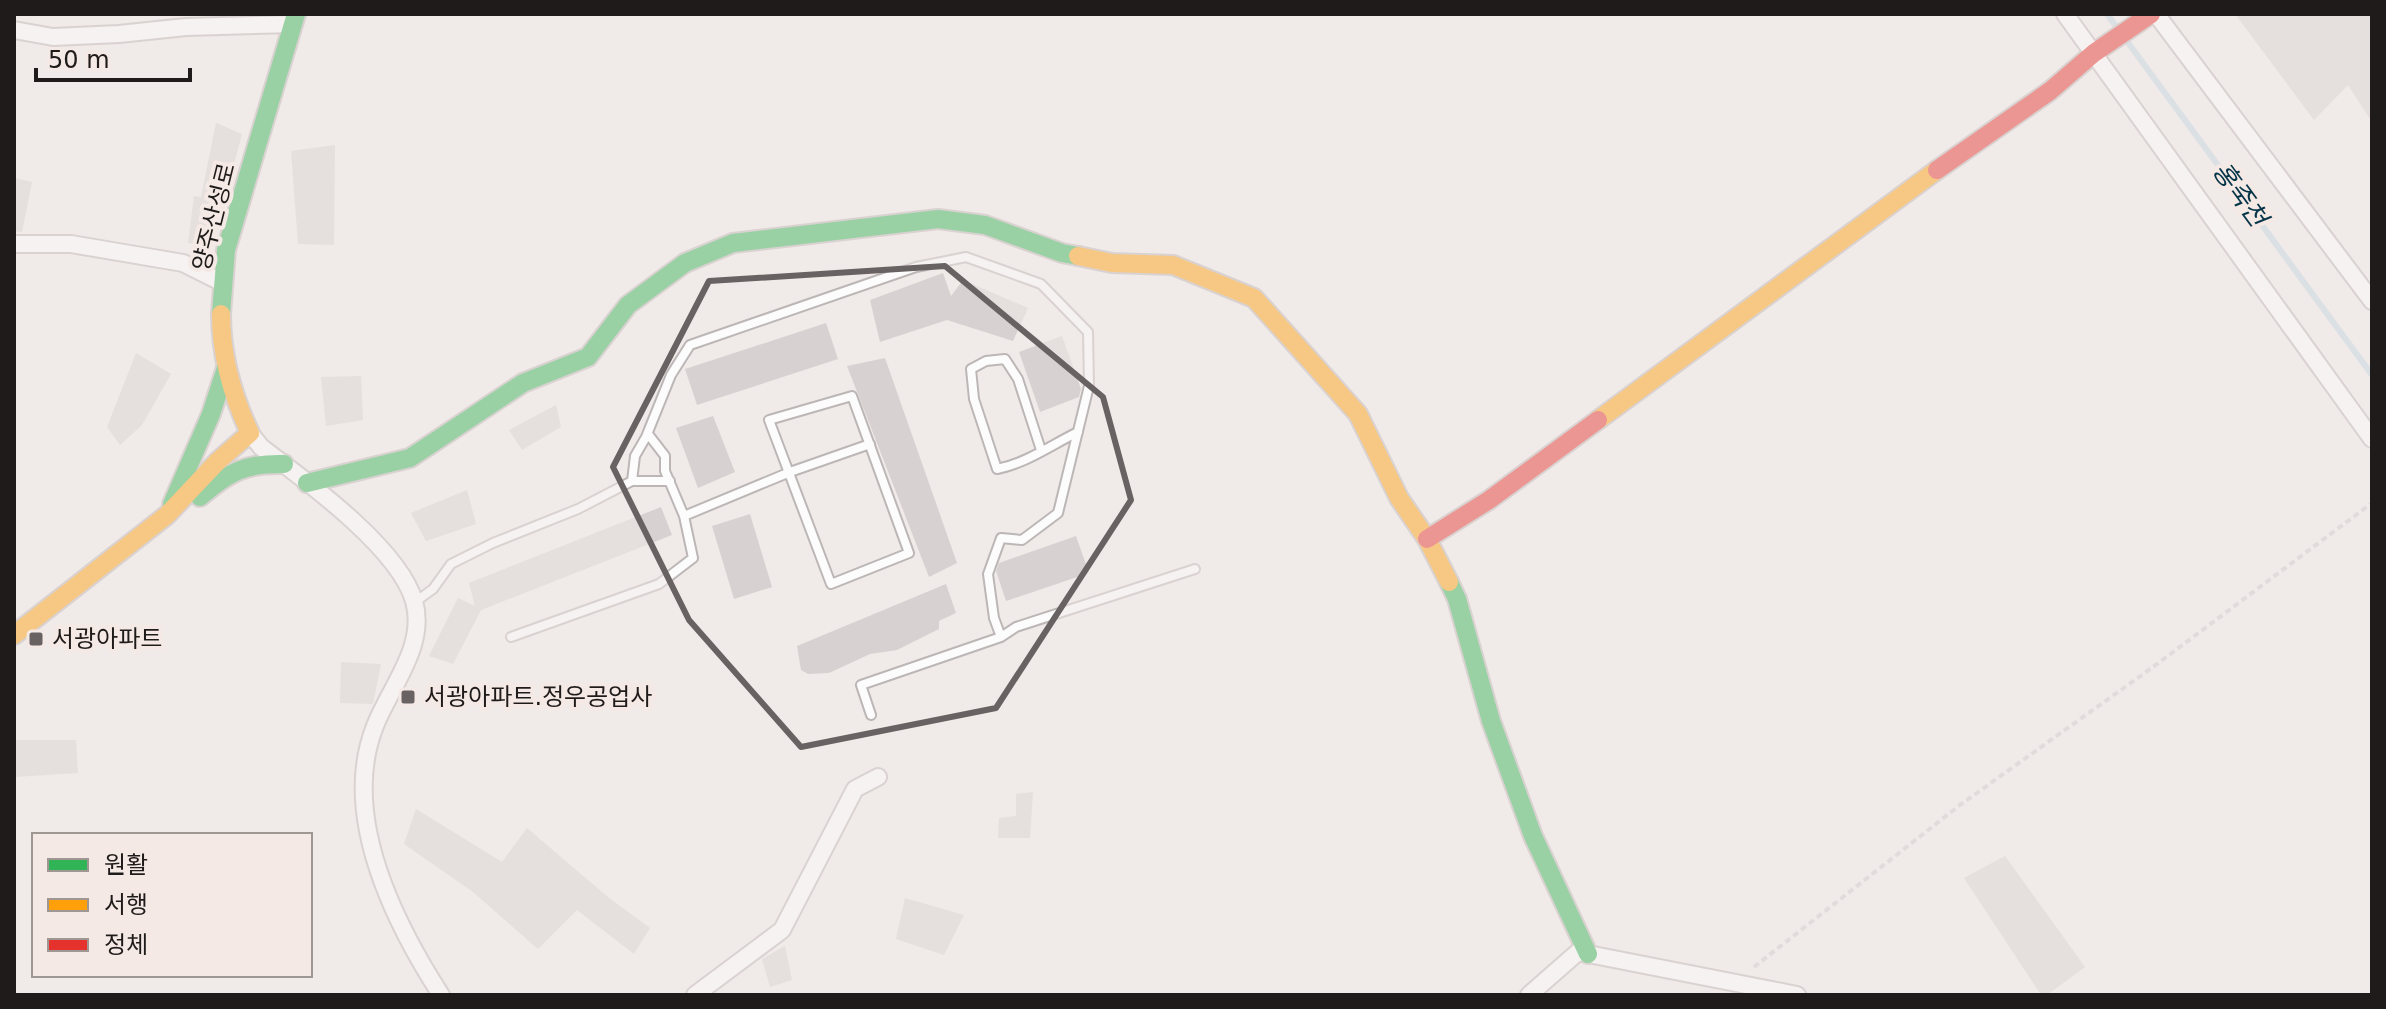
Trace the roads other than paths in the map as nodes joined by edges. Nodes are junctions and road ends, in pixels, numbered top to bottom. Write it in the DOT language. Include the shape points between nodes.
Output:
graph roads {
  1 [pos="2065,14"];
  2 [pos="2153,14"];
  3 [pos="295,19"];
  4 [pos="14,30"];
  5 [pos="2094,53"];
  6 [pos="14,244"];
  7 [pos="221,282"];
  8 [pos="2372,301"];
  9 [pos="226,368"];
  10 [pos="1078,432"];
  11 [pos="250,433"];
  12 [pos="648,434"];
  13 [pos="2372,439"];
  14 [pos="870,444"];
  15 [pos="1041,450"];
  16 [pos="284,464"];
  17 [pos="790,472"];
  18 [pos="632,481"];
  19 [pos="670,481"];
  20 [pos="307,483"];
  21 [pos="167,515"];
  22 [pos="684,516"];
  23 [pos="1427,539"];
  24 [pos="1195,569"];
  25 [pos="415,602"];
  26 [pos="14,635"];
  27 [pos="511,637"];
  28 [pos="1001,637"];
  29 [pos="871,715"];
  30 [pos="878,777"];
  31 [pos="1588,954"];
  32 [pos="441,995"];
  33 [pos="695,995"];
  34 [pos="1529,995"];
  35 [pos="1797,995"];
  1 -- 5 [label="street"];
  2 -- 5 [label="street"];
  2 -- 8 [label="street"];
  3 -- 4 [label="street" via="53,37"];
  3 -- 7 [label="street, 양주산성로"];
  5 -- 13 [label="street"];
  5 -- 23 [label="street" via="2050,91 1489,500"];
  6 -- 7 [label="street" via="71,244 183,263"];
  7 -- 9 [label="street, 양주산성로"];
  9 -- 11 [label="street, 양주산성로"];
  9 -- 21 [label="street"];
  10 -- 12 [label="lane" via="1089,386 1088,332 1041,284 966,257 916,267 690,345 671,375"];
  10 -- 15 [label="lane"];
  10 -- 28 [label="lane" via="1058,513 1022,540 1001,538 988,574"];
  11 -- 16 [label="street, 양주산성로"];
  11 -- 21 [label="street"];
  12 -- 18 [label="lane" via="635,456"];
  12 -- 19 [label="lane" via="665,456"];
  14 -- 17 [label="lane"];
  14 -- 17 [label="lane" via="852,396 769,420"];
  14 -- 17 [label="lane" via="909,553 831,584"];
  15 -- 15 [label="lane" via="1018,379 1005,359 971,369 974,399 997,469 1021,464"];
  16 -- 20 [label="street, 양주산성로"];
  16 -- 21 [label="street" via="257,463 232,471"];
  17 -- 22 [label="lane"];
  18 -- 19 [label="lane"];
  18 -- 25 [label="lane" via="451,564 433,589"];
  19 -- 22 [label="lane"];
  20 -- 23 [label="street" via="410,458 523,383 588,357 628,305 685,263 733,243 938,219 985,225 1062,253 1112,263 1173,265 1254,298 1358,414 1399,498"];
  20 -- 25 [label="street, 양주산성로" via="384,553"];
  21 -- 26 [label="street"];
  22 -- 27 [label="lane" via="693,558 659,584"];
  23 -- 31 [label="street" via="1457,599 1491,721 1533,836"];
  24 -- 28 [label="lane" via="1016,627"];
  25 -- 32 [label="street" via="411,651 374,728 363,800 388,895"];
  28 -- 29 [label="lane" via="861,685"];
  30 -- 33 [label="street" via="855,789 782,930"];
  31 -- 34 [label="street" via="1578,952"];
  31 -- 35 [label="street"];
}
